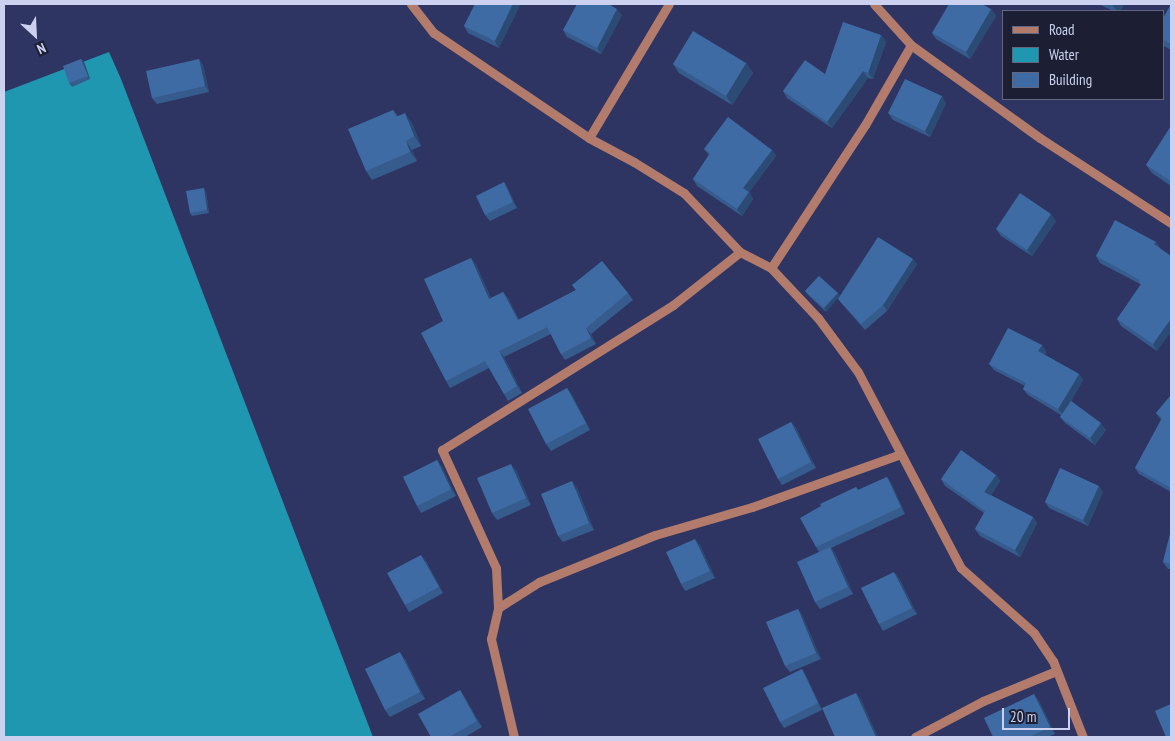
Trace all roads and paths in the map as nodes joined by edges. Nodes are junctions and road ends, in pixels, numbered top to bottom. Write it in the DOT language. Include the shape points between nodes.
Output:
graph roads {
  1 [pos="411,4"];
  2 [pos="669,4"];
  3 [pos="874,4"];
  4 [pos="911,45"];
  5 [pos="589,138"];
  6 [pos="1171,222"];
  7 [pos="740,252"];
  8 [pos="771,268"];
  9 [pos="900,454"];
  10 [pos="498,608"];
  11 [pos="1056,671"];
  12 [pos="514,737"];
  13 [pos="915,737"];
  14 [pos="1084,737"];
  1 -- 5 [label="street" via="434,33"];
  2 -- 5 [label="street"];
  3 -- 4 [label="street"];
  4 -- 6 [label="street" via="1040,138"];
  4 -- 8 [label="street" via="865,125"];
  5 -- 7 [label="street" via="684,193"];
  7 -- 8 [label="street"];
  7 -- 10 [label="street" via="673,305 442,450 496,568"];
  8 -- 9 [label="street" via="818,318 858,372"];
  9 -- 10 [label="street" via="752,507 655,535 540,582"];
  9 -- 11 [label="street" via="961,568 1034,633"];
  10 -- 12 [label="street" via="491,639"];
  11 -- 13 [label="street" via="984,701"];
  11 -- 14 [label="street"];
}
